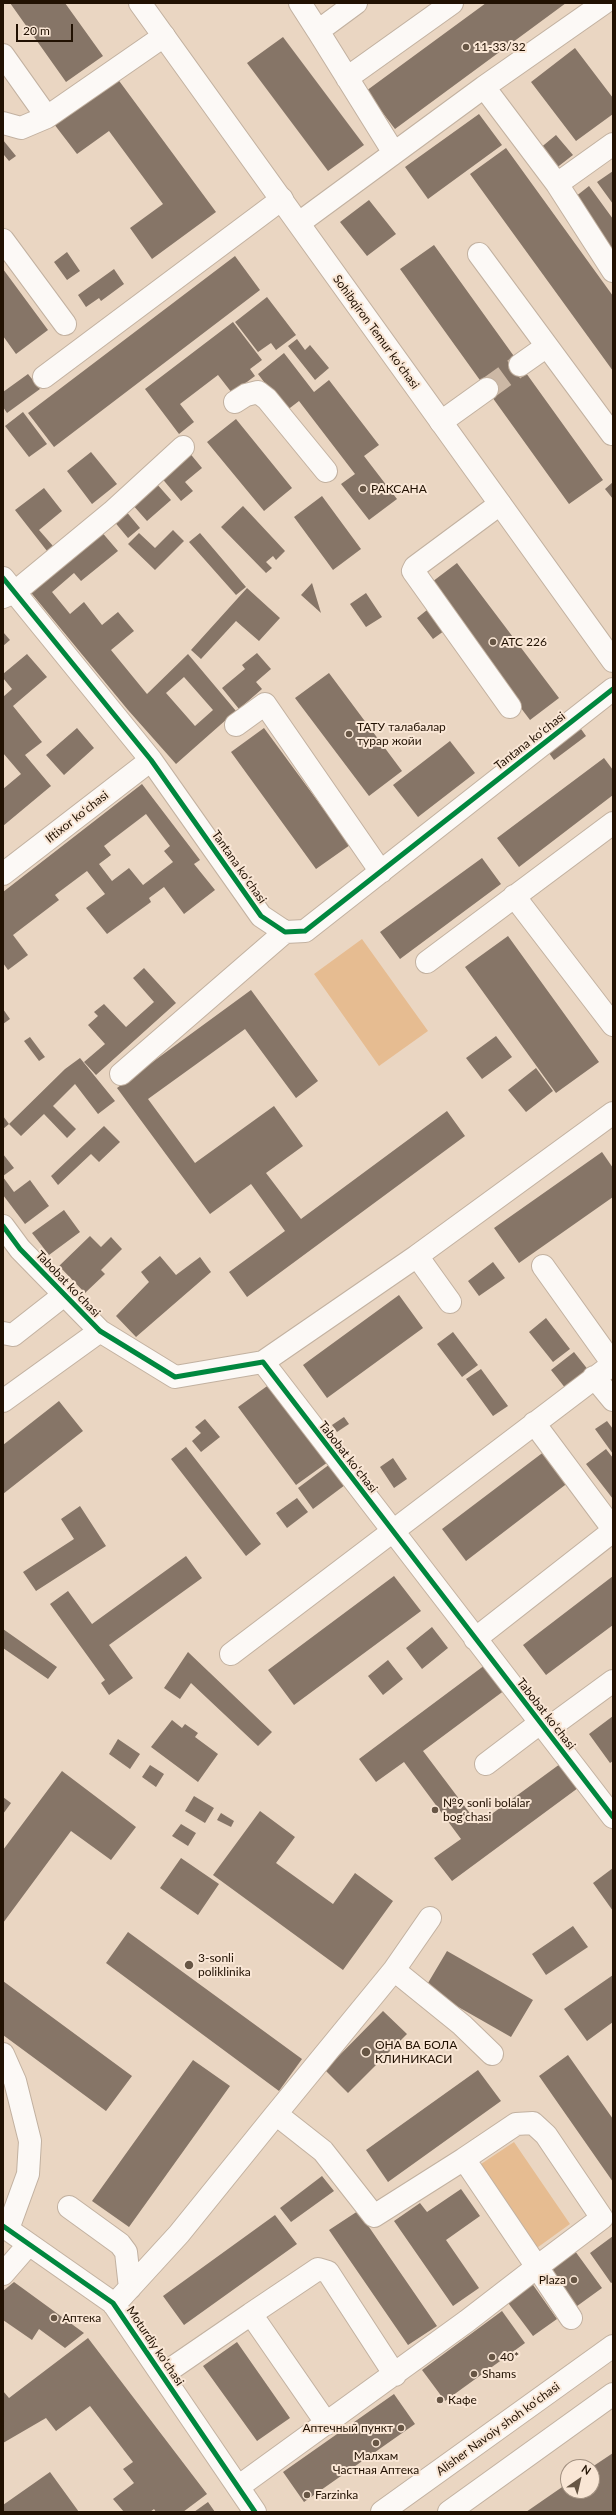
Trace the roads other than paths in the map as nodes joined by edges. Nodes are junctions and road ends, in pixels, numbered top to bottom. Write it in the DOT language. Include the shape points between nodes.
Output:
graph roads {
  1 [pos="140,3"];
  2 [pos="300,3"];
  3 [pos="356,3"];
  4 [pos="452,3"];
  5 [pos="604,3"];
  6 [pos="318,31"];
  7 [pos="164,36"];
  8 [pos="3,55"];
  9 [pos="347,78"];
  10 [pos="484,87"];
  11 [pos="47,117"];
  12 [pos="3,123"];
  13 [pos="613,144"];
  14 [pos="394,153"];
  15 [pos="557,184"];
  16 [pos="282,200"];
  17 [pos="299,224"];
  18 [pos="3,240"];
  19 [pos="479,254"];
  20 [pos="613,271"];
  21 [pos="65,324"];
  22 [pos="547,346"];
  23 [pos="520,366"];
  24 [pos="44,377"];
  25 [pos="487,389"];
  26 [pos="235,402"];
  27 [pos="441,422"];
  28 [pos="612,434"];
  29 [pos="183,447"];
  30 [pos="326,471"];
  31 [pos="500,504"];
  32 [pos="7,589"];
  33 [pos="613,661"];
  34 [pos="613,689"];
  35 [pos="510,707"];
  36 [pos="236,725"];
  37 [pos="150,760"];
  38 [pos="613,823"];
  39 [pos="381,872"];
  40 [pos="3,874"];
  41 [pos="514,896"];
  42 [pos="285,932"];
  43 [pos="427,962"];
  44 [pos="613,1024"];
  45 [pos="121,1074"];
  46 [pos="613,1113"];
  47 [pos="3,1226"];
  48 [pos="417,1256"];
  49 [pos="543,1266"];
  50 [pos="64,1295"];
  51 [pos="450,1302"];
  52 [pos="100,1331"];
  53 [pos="3,1333"];
  54 [pos="263,1362"];
  55 [pos="613,1364"];
  56 [pos="594,1377"];
  57 [pos="613,1400"];
  58 [pos="3,1401"];
  59 [pos="534,1423"];
  60 [pos="392,1530"];
  61 [pos="613,1530"];
  62 [pos="475,1639"];
  63 [pos="231,1654"];
  64 [pos="613,1680"];
  65 [pos="543,1727"];
  66 [pos="486,1764"];
  67 [pos="613,1817"];
  68 [pos="430,1918"];
  69 [pos="394,1970"];
  70 [pos="3,2054"];
  71 [pos="492,2054"];
  72 [pos="276,2114"];
  73 [pos="464,2159"];
  74 [pos="69,2207"];
  75 [pos="607,2214"];
  76 [pos="6,2228"];
  77 [pos="29,2244"];
  78 [pos="537,2267"];
  79 [pos="3,2274"];
  80 [pos="130,2288"];
  81 [pos="114,2305"];
  82 [pos="251,2314"];
  83 [pos="571,2318"];
  84 [pos="613,2346"];
  85 [pos="162,2374"];
  86 [pos="395,2375"];
  87 [pos="613,2394"];
  88 [pos="326,2424"];
  89 [pos="238,2487"];
  90 [pos="461,2509"];
  91 [pos="256,2512"];
  92 [pos="382,2512"];
  1 -- 7 [label="street, Sohibqiron Temur koʻchasi"];
  2 -- 6 [label="street"];
  3 -- 6 [label="street"];
  4 -- 9 [label="street"];
  5 -- 10 [label="street"];
  6 -- 9 [label="street"];
  7 -- 11 [label="street"];
  7 -- 16 [label="street, Sohibqiron Temur koʻchasi"];
  8 -- 11 [label="street"];
  9 -- 14 [label="street"];
  10 -- 14 [label="street"];
  10 -- 15 [label="street"];
  11 -- 12 [label="street" via="21,128"];
  13 -- 15 [label="street"];
  14 -- 17 [label="street"];
  15 -- 20 [label="street"];
  16 -- 17 [label="street, Sohibqiron Temur koʻchasi"];
  16 -- 24 [label="street"];
  17 -- 27 [label="street, Sohibqiron Temur koʻchasi"];
  18 -- 21 [label="street"];
  19 -- 22 [label="street"];
  22 -- 23 [label="street"];
  22 -- 28 [label="street"];
  25 -- 27 [label="street"];
  26 -- 30 [label="street" via="246,395 258,392 267,399"];
  27 -- 31 [label="street, Sohibqiron Temur koʻchasi"];
  29 -- 32 [label="street" via="112,512"];
  31 -- 33 [label="street, Sohibqiron Temur koʻchasi"];
  31 -- 35 [label="street" via="413,571"];
  32 -- 37 [label="street, Tantana koʻchasi"];
  34 -- 39 [label="street, Tantana koʻchasi"];
  36 -- 39 [label="street" via="265,704"];
  37 -- 40 [label="street, Iftixor koʻchasi"];
  37 -- 42 [label="street, Tantana koʻchasi" via="261,916"];
  38 -- 41 [label="street"];
  39 -- 42 [label="street, Tantana koʻchasi" via="305,931"];
  41 -- 43 [label="street"];
  41 -- 44 [label="street"];
  42 -- 45 [label="street"];
  46 -- 48 [label="street"];
  47 -- 50 [label="street, Tabobat koʻchasi"];
  48 -- 51 [label="street"];
  48 -- 54 [label="street"];
  49 -- 55 [label="street"];
  50 -- 52 [label="street, Tabobat koʻchasi"];
  50 -- 53 [label="street" via="13,1335"];
  52 -- 54 [label="street, Tabobat koʻchasi" via="175,1377"];
  52 -- 58 [label="street"];
  54 -- 60 [label="street, Tabobat koʻchasi"];
  55 -- 56 [label="street"];
  56 -- 57 [label="street"];
  56 -- 59 [label="street"];
  59 -- 60 [label="street"];
  59 -- 61 [label="street"];
  60 -- 62 [label="street, Tabobat koʻchasi"];
  60 -- 63 [label="street"];
  61 -- 62 [label="street"];
  62 -- 65 [label="street, Tabobat koʻchasi"];
  64 -- 65 [label="street"];
  65 -- 66 [label="street"];
  65 -- 67 [label="street, Tabobat koʻchasi"];
  68 -- 69 [label="street"];
  69 -- 71 [label="street" via="462,2025"];
  69 -- 72 [label="street"];
  70 -- 76 [label="street" via="15,2081 30,2141 28,2174"];
  72 -- 73 [label="street" via="323,2151 374,2216"];
  72 -- 80 [label="street" via="179,2234"];
  73 -- 75 [label="street" via="516,2124 533,2123 546,2135"];
  73 -- 78 [label="street"];
  74 -- 80 [label="street" via="120,2244 126,2252"];
  75 -- 78 [label="street"];
  76 -- 77 [label="street, Moturdiy ko'chasi"];
  77 -- 79 [label="street"];
  77 -- 81 [label="street, Moturdiy ko'chasi"];
  78 -- 83 [label="street"];
  78 -- 86 [label="street"];
  80 -- 81 [label="street"];
  81 -- 85 [label="street, Moturdiy ko'chasi"];
  82 -- 85 [label="street"];
  82 -- 86 [label="street" via="318,2269 328,2272"];
  82 -- 88 [label="street"];
  84 -- 92 [label="street, Alisher Navoiy shoh koʻchasi"];
  85 -- 89 [label="street, Moturdiy ko'chasi"];
  86 -- 88 [label="street"];
  87 -- 90 [label="street"];
  88 -- 89 [label="street"];
  89 -- 91 [label="street, Moturdiy ko'chasi"];
}
